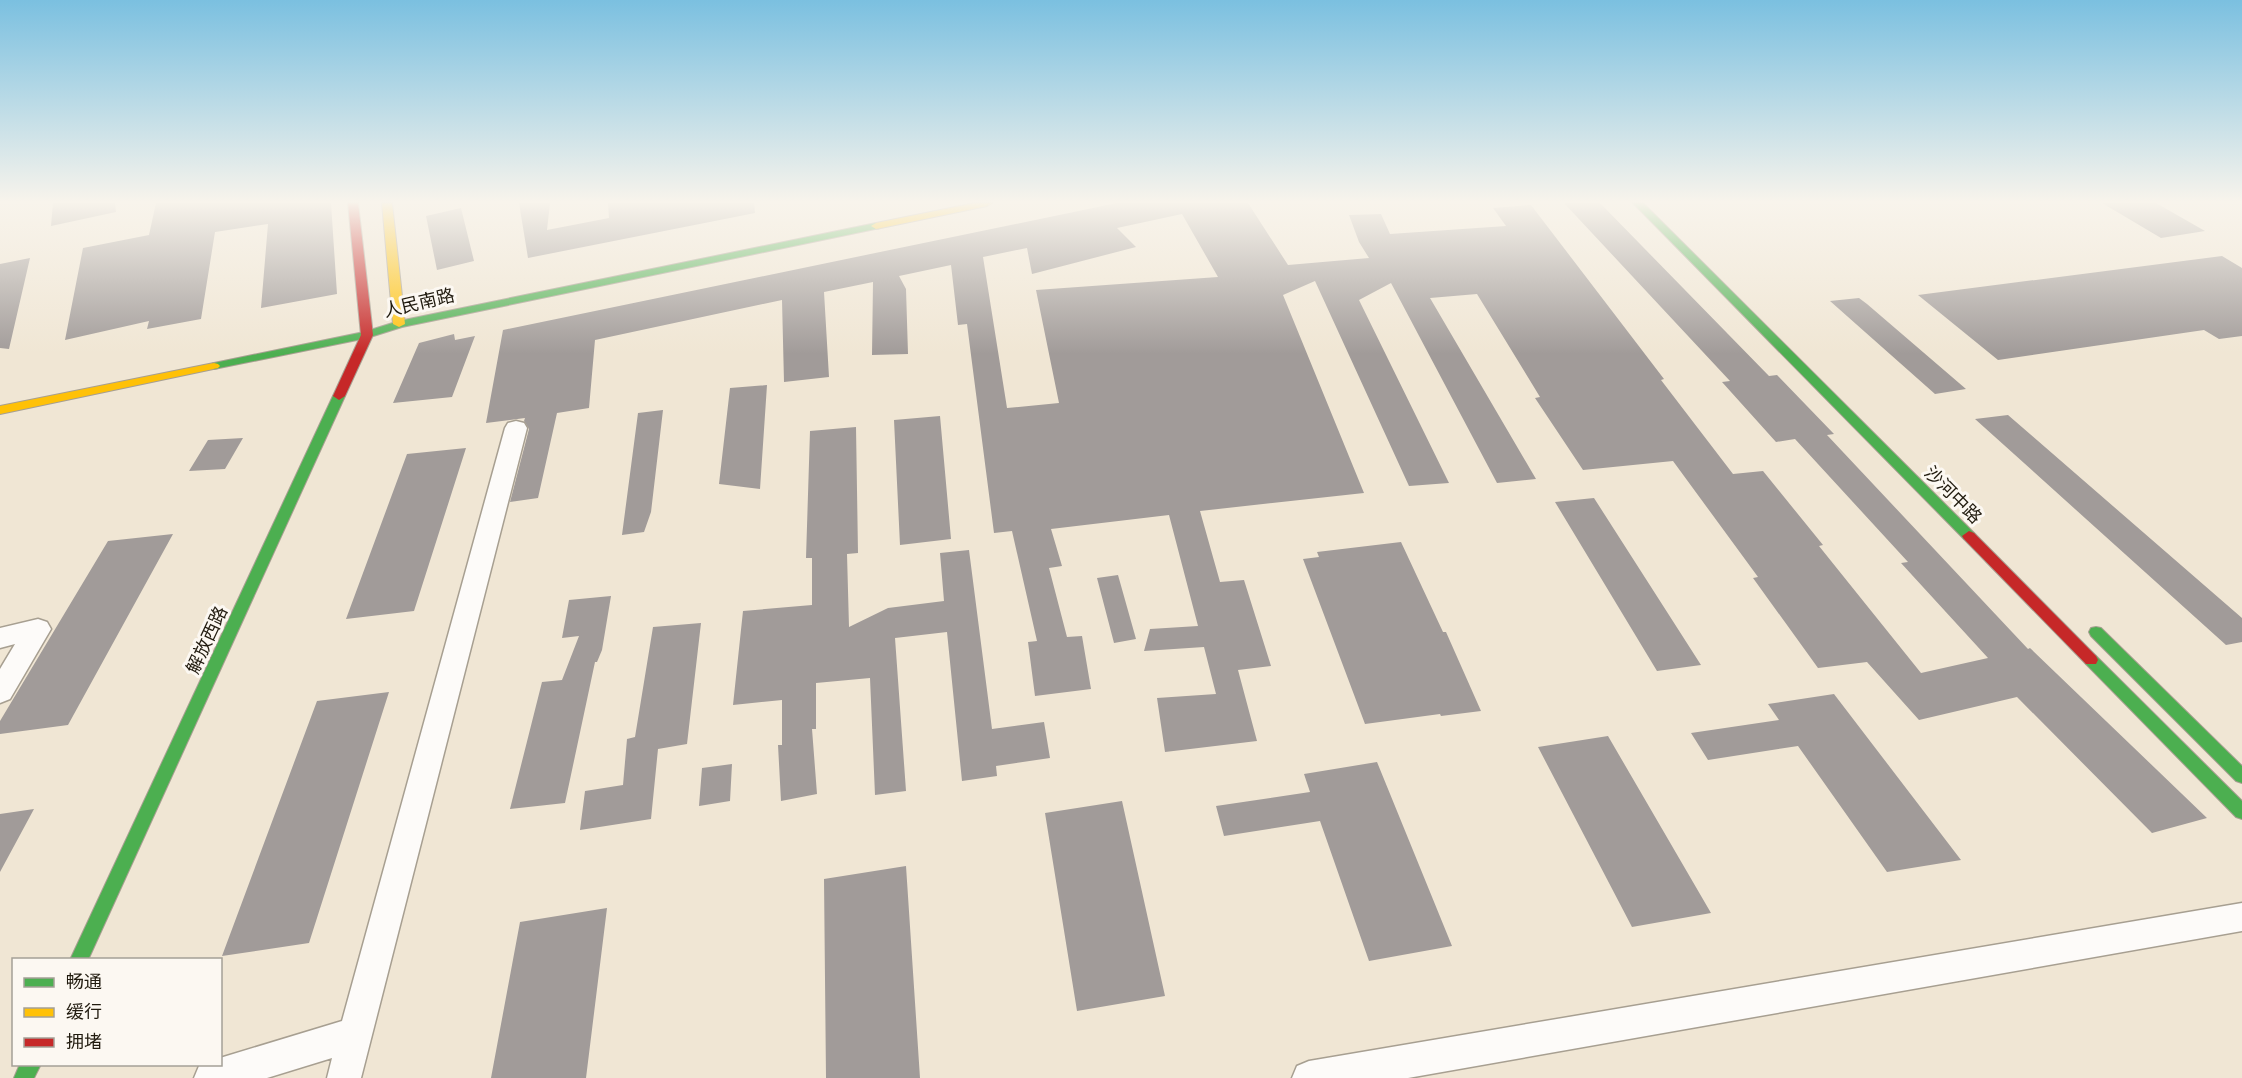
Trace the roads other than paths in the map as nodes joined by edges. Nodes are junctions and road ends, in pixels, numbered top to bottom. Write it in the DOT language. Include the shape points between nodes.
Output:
graph roads {
  1 [pos="358,253"];
  2 [pos="392,253"];
  3 [pos="743,253"];
  4 [pos="1688,253"];
  5 [pos="399,324"];
  6 [pos="367,335"];
  7 [pos="0,410"];
  8 [pos="516,428"];
  9 [pos="2082,618"];
  10 [pos="0,638"];
  11 [pos="0,692"];
  12 [pos="2242,776"];
  13 [pos="2242,812"];
  14 [pos="2242,917"];
  15 [pos="80,958"];
  16 [pos="356,1034"];
  17 [pos="211,1078"];
  18 [pos="344,1078"];
  19 [pos="1309,1078"];
  1 -- 6 [label="main road"];
  2 -- 5 [label="main road"];
  3 -- 5 [label="main road, 人民南路"];
  4 -- 13 [label="main road, 沙河中路"];
  5 -- 6 [label="main road, 人民南路"];
  6 -- 7 [label="main road, 人民南路"];
  6 -- 15 [label="main road, 解放西路"];
  8 -- 16 [label="street"];
  9 -- 12 [label="main road"];
  10 -- 11 [label="street" via="38,629"];
  14 -- 19 [label="street"];
  16 -- 17 [label="street"];
  16 -- 18 [label="street"];
}
